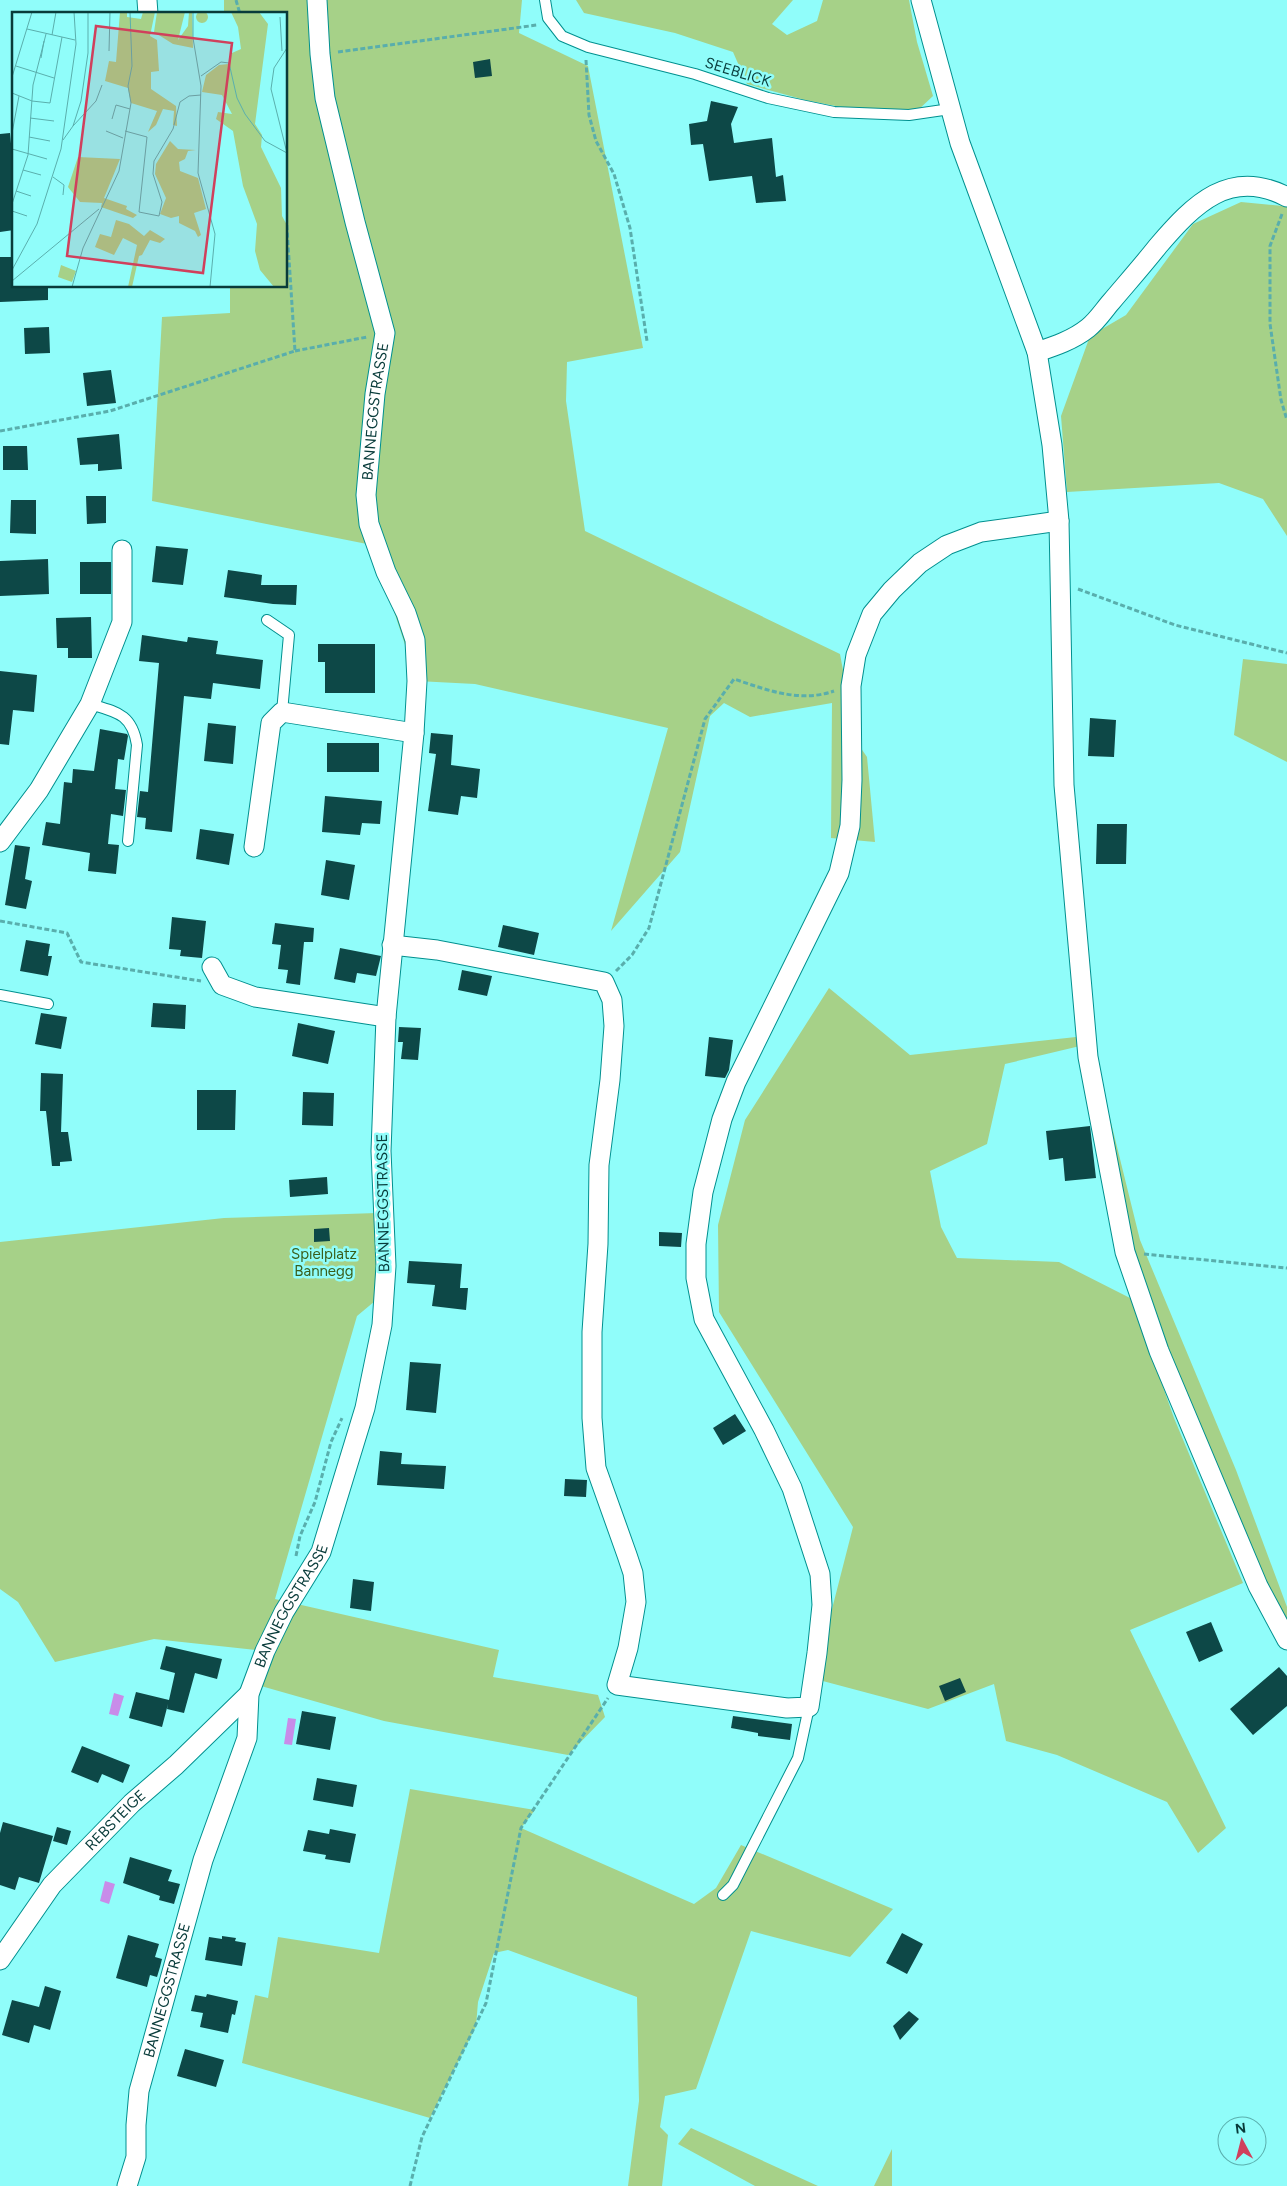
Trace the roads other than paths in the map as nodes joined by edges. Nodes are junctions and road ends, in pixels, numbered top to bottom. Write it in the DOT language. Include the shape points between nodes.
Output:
graph roads {
  1 [pos="317,0"];
  2 [pos="545,0"];
  3 [pos="920,0"];
  4 [pos="950,109"];
  5 [pos="1285,203"];
  6 [pos="1037,352"];
  7 [pos="1059,521"];
  8 [pos="122,550"];
  9 [pos="266,620"];
  10 [pos="90,704"];
  11 [pos="282,712"];
  12 [pos="414,733"];
  13 [pos="128,841"];
  14 [pos="0,842"];
  15 [pos="254,847"];
  16 [pos="392,946"];
  17 [pos="212,967"];
  18 [pos="0,996"];
  19 [pos="48,1004"];
  20 [pos="386,1017"];
  21 [pos="1287,1640"];
  22 [pos="249,1694"];
  23 [pos="809,1707"];
  24 [pos="723,1895"];
  25 [pos="0,1960"];
  26 [pos="127,2186"];
  1 -- 12 [label="street, BANNEGGSTRASSE" via="325,98 385,333 375,394 366,495 369,524 415,640"];
  2 -- 4 [label="lane, SEEBLICK" via="548,18 562,36 588,47 695,74 768,98 834,112 908,114"];
  3 -- 4 [label="street"];
  4 -- 6 [label="street"];
  5 -- 6 [label="street" via="1273,190 1249,186 1230,188 1210,196 1176,225 1090,327 1066,342"];
  6 -- 7 [label="street" via="1052,445"];
  7 -- 21 [label="street" via="1064,785 1088,1057 1126,1252 1160,1351 1258,1586"];
  7 -- 23 [label="street" via="981,532 947,545 920,563 872,614 856,655 851,686 850,826 839,873 736,1082 722,1119 703,1192 696,1244 696,1278 704,1319 792,1488 820,1574 822,1605"];
  8 -- 10 [label="street" via="122,622"];
  9 -- 11 [label="lane" via="289,635"];
  10 -- 13 [label="lane" via="118,712 135,732 137,745"];
  10 -- 14 [label="street" via="39,790"];
  11 -- 12 [label="street"];
  11 -- 15 [label="street" via="271,723"];
  12 -- 16 [label="street, BANNEGGSTRASSE"];
  16 -- 20 [label="street, BANNEGGSTRASSE"];
  16 -- 23 [label="street" via="437,950 604,982 612,1000 614,1026 600,1165 592,1332 592,1418 596,1468 633,1573 636,1602 617,1685 787,1708"];
  17 -- 20 [label="street" via="222,985 254,997"];
  18 -- 19 [label="lane"];
  20 -- 22 [label="street, BANNEGGSTRASSE" via="381,1151 386,1266 382,1325 365,1408 321,1552 284,1612"];
  22 -- 25 [label="street, REBSTEIGE" via="132,1803 52,1885"];
  22 -- 26 [label="street, BANNEGGSTRASSE" via="247,1738 204,1860 139,2091 136,2157"];
  23 -- 24 [label="lane" via="798,1758 733,1885"];
}
